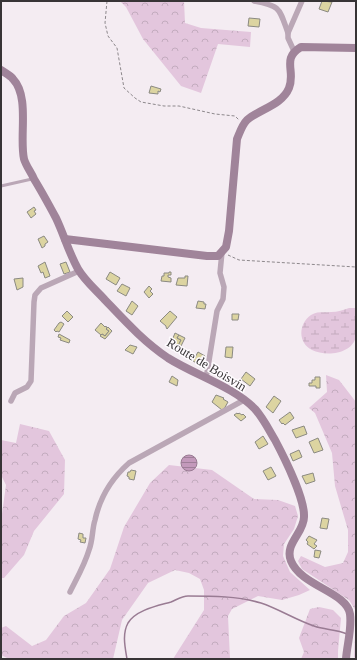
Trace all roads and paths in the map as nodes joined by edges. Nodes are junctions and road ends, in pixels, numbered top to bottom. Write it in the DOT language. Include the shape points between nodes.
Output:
graph roads {
  1 [pos="107,1"];
  2 [pos="254,1"];
  3 [pos="302,1"];
  4 [pos="288,33"];
  5 [pos="356,48"];
  6 [pos="294,51"];
  7 [pos="1,70"];
  8 [pos="243,125"];
  9 [pos="34,179"];
  10 [pos="1,186"];
  11 [pos="65,239"];
  12 [pos="222,252"];
  13 [pos="356,267"];
  14 [pos="79,271"];
  15 [pos="205,377"];
  16 [pos="244,400"];
  17 [pos="11,401"];
  18 [pos="70,592"];
  19 [pos="346,659"];
  1 -- 8 [label="path" via="105,23 108,36 116,44 124,88 141,102 235,116"];
  2 -- 4 [label="street" via="277,7"];
  3 -- 4 [label="street"];
  4 -- 6 [label="street"];
  5 -- 6 [label="main road" via="301,47"];
  6 -- 8 [label="main road" via="290,61 289,89 283,97 246,120"];
  7 -- 9 [label="main road, Route de Boisvin" via="13,78 21,92 24,158"];
  8 -- 12 [label="main road" via="237,139 229,231 226,247"];
  9 -- 10 [label="lane"];
  9 -- 11 [label="main road, Route de Boisvin"];
  11 -- 12 [label="main road" via="207,256 218,256"];
  11 -- 14 [label="main road, Route de Boisvin"];
  12 -- 13 [label="path" via="239,260"];
  12 -- 15 [label="street" via="220,273 224,287 223,299 217,312"];
  14 -- 15 [label="main road, Route de Boisvin" via="146,340 169,358"];
  14 -- 17 [label="street" via="47,284 37,292 34,302 31,381 29,386 15,393"];
  15 -- 16 [label="main road, Route de Boisvin"];
  16 -- 18 [label="street" via="129,463 119,472 102,499 95,519 90,548"];
  16 -- 19 [label="main road, Route de Boisvin" via="258,413 276,442 292,474 302,503 304,521 290,549 292,563 310,582 345,604 349,610"];
}
